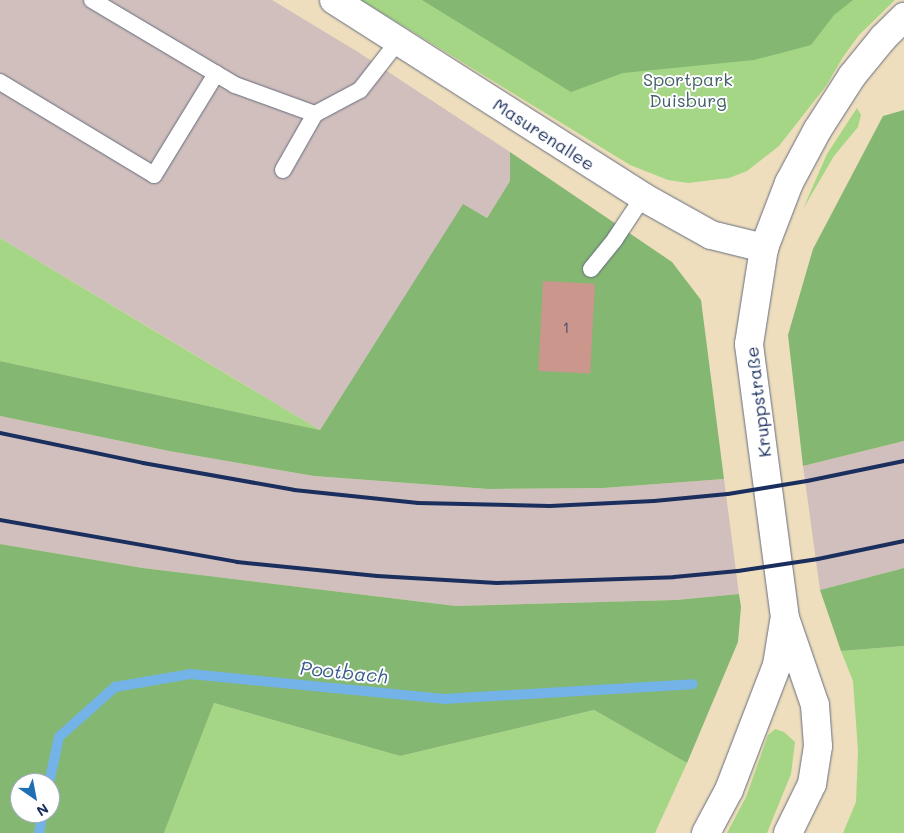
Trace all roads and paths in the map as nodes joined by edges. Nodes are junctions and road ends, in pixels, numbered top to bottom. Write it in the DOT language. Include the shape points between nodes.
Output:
graph roads {
  1 [pos="92,0"];
  2 [pos="334,0"];
  3 [pos="904,17"];
  4 [pos="399,40"];
  5 [pos="216,74"];
  6 [pos="0,82"];
  7 [pos="315,114"];
  8 [pos="283,170"];
  9 [pos="642,197"];
  10 [pos="764,248"];
  11 [pos="591,269"];
  12 [pos="785,618"];
  13 [pos="706,833"];
  14 [pos="788,833"];
  1 -- 5 [label="lane"];
  2 -- 4 [label="street, Masurenallee"];
  3 -- 10 [label="street, Kruppstraße" via="852,76 818,129 789,183"];
  4 -- 7 [label="lane" via="360,90"];
  4 -- 9 [label="street, Masurenallee"];
  5 -- 6 [label="lane" via="154,175"];
  5 -- 7 [label="lane" via="235,85"];
  7 -- 8 [label="lane"];
  9 -- 10 [label="street, Masurenallee" via="711,235"];
  9 -- 11 [label="lane" via="615,240"];
  10 -- 12 [label="street, Kruppstraße" via="750,344"];
  12 -- 13 [label="street, Kruppstraße" via="777,665 730,787"];
  12 -- 14 [label="street, Kruppstraße" via="815,705 818,746 812,784"];
}
